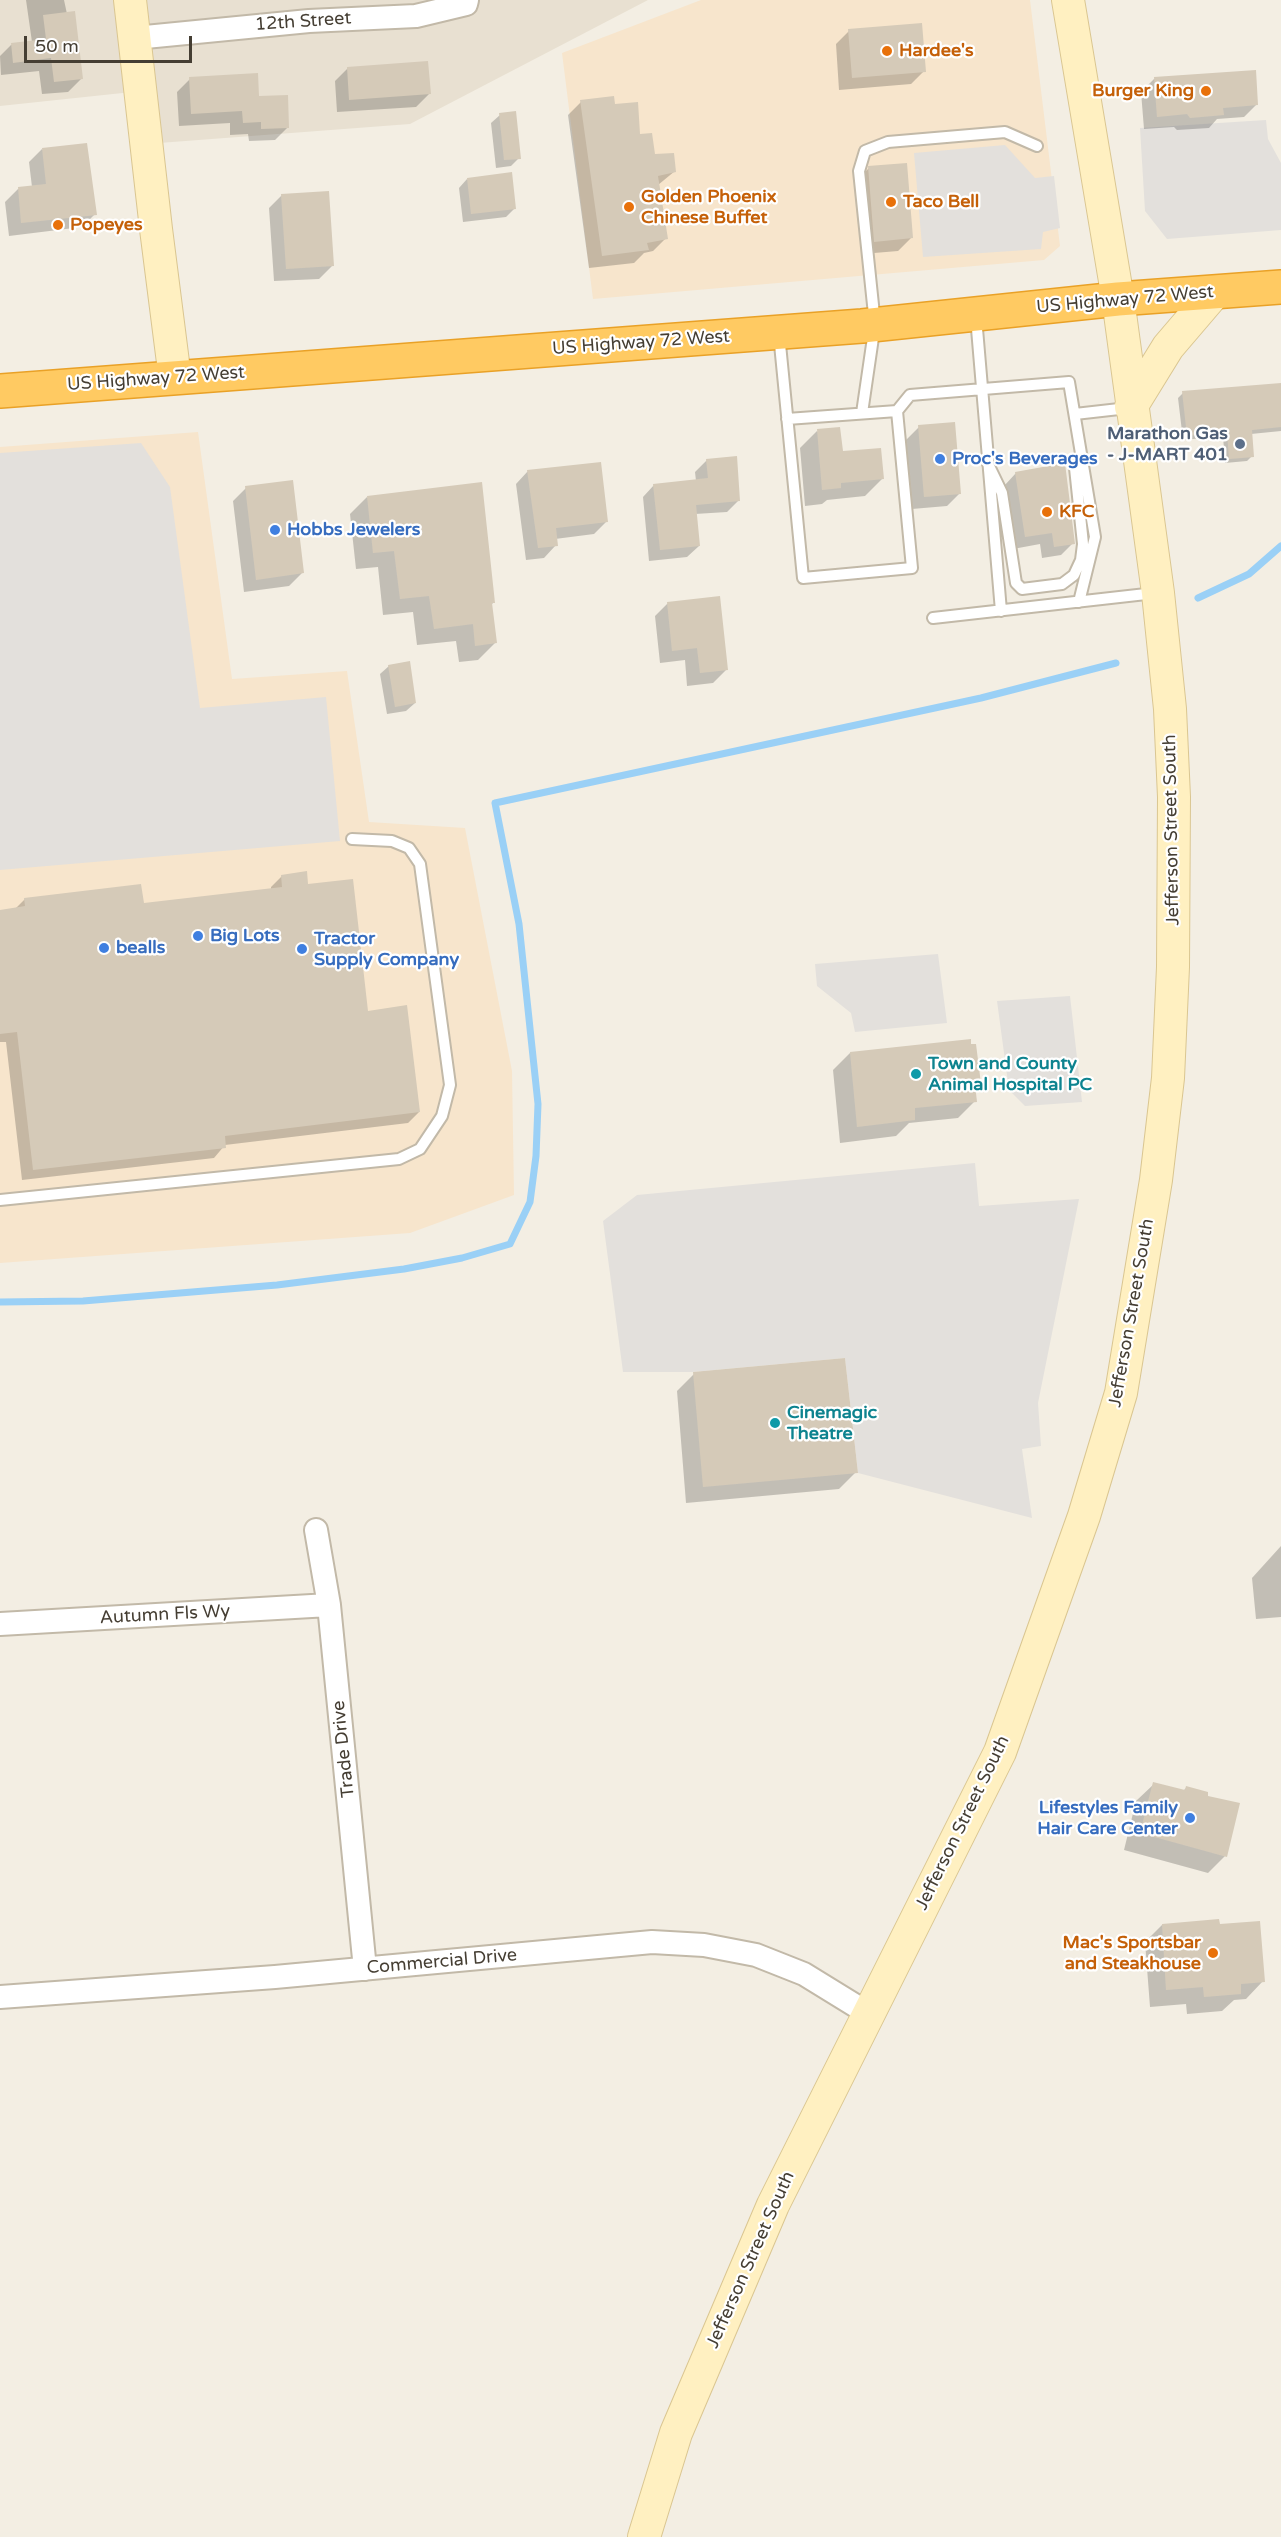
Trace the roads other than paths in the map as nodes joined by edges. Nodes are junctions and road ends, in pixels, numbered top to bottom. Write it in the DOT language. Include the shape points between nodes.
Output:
graph roads {
  1 [pos="130,0"];
  2 [pos="467,0"];
  3 [pos="1068,0"];
  4 [pos="135,38"];
  5 [pos="1037,146"];
  6 [pos="1281,287"];
  7 [pos="1215,292"];
  8 [pos="1118,299"];
  9 [pos="975,314"];
  10 [pos="875,324"];
  11 [pos="779,332"];
  12 [pos="176,378"];
  13 [pos="982,390"];
  14 [pos="0,391"];
  15 [pos="1131,407"];
  16 [pos="897,411"];
  17 [pos="862,413"];
  18 [pos="1075,414"];
  19 [pos="787,419"];
  20 [pos="1082,459"];
  21 [pos="988,464"];
  22 [pos="1158,593"];
  23 [pos="1079,602"];
  24 [pos="1001,611"];
  25 [pos="933,618"];
  26 [pos="352,839"];
  27 [pos="0,1200"];
  28 [pos="316,1530"];
  29 [pos="329,1605"];
  30 [pos="0,1624"];
  31 [pos="366,1969"];
  32 [pos="0,1997"];
  33 [pos="869,2014"];
  34 [pos="644,2537"];
  1 -- 4 [label="street"];
  2 -- 4 [label="street, 12th Street" via="466,4 416,16 309,21"];
  3 -- 8 [label="street, Jefferson Street South"];
  4 -- 12 [label="street"];
  5 -- 10 [label="lane" via="1005,132 888,142 865,151 859,171"];
  6 -- 7 [label="highway, US Highway 72 West"];
  7 -- 8 [label="highway, US Highway 72 West"];
  7 -- 15 [label="street" via="1168,347"];
  8 -- 9 [label="highway, US Highway 72 West"];
  8 -- 15 [label="street, Jefferson Street South"];
  9 -- 10 [label="highway, US Highway 72 West"];
  9 -- 13 [label="lane"];
  10 -- 11 [label="highway, US Highway 72 West"];
  10 -- 17 [label="lane"];
  11 -- 12 [label="highway, US Highway 72 West"];
  11 -- 19 [label="lane"];
  12 -- 14 [label="highway, US Highway 72 West"];
  13 -- 16 [label="lane" via="910,395"];
  13 -- 18 [label="lane" via="1069,382"];
  13 -- 21 [label="lane"];
  15 -- 18 [label="lane"];
  15 -- 22 [label="street, Jefferson Street South"];
  16 -- 17 [label="lane"];
  16 -- 19 [label="lane" via="912,568 803,578"];
  17 -- 19 [label="lane"];
  18 -- 20 [label="lane"];
  20 -- 21 [label="lane" via="1075,468 1083,544 1081,560 1074,575 1062,584 1022,589 1016,583 1002,493"];
  20 -- 23 [label="lane" via="1095,537"];
  21 -- 24 [label="lane"];
  22 -- 23 [label="lane"];
  22 -- 33 [label="street, Jefferson Street South" via="1174,797 1168,1078 1156,1180 1121,1393 1084,1516 1000,1752"];
  23 -- 24 [label="lane"];
  24 -- 25 [label="lane"];
  26 -- 27 [label="lane" via="392,841 409,848 420,864 450,1085 442,1116 420,1149 399,1159"];
  28 -- 29 [label="street, Trade Drive"];
  29 -- 30 [label="street, Autumn Fls Wy"];
  29 -- 31 [label="street, Trade Drive"];
  31 -- 32 [label="street, Commercial Drive"];
  31 -- 33 [label="street, Commercial Drive" via="652,1942 704,1945 756,1955 804,1974"];
  33 -- 34 [label="street, Jefferson Street South" via="769,2216 676,2433"];
}
